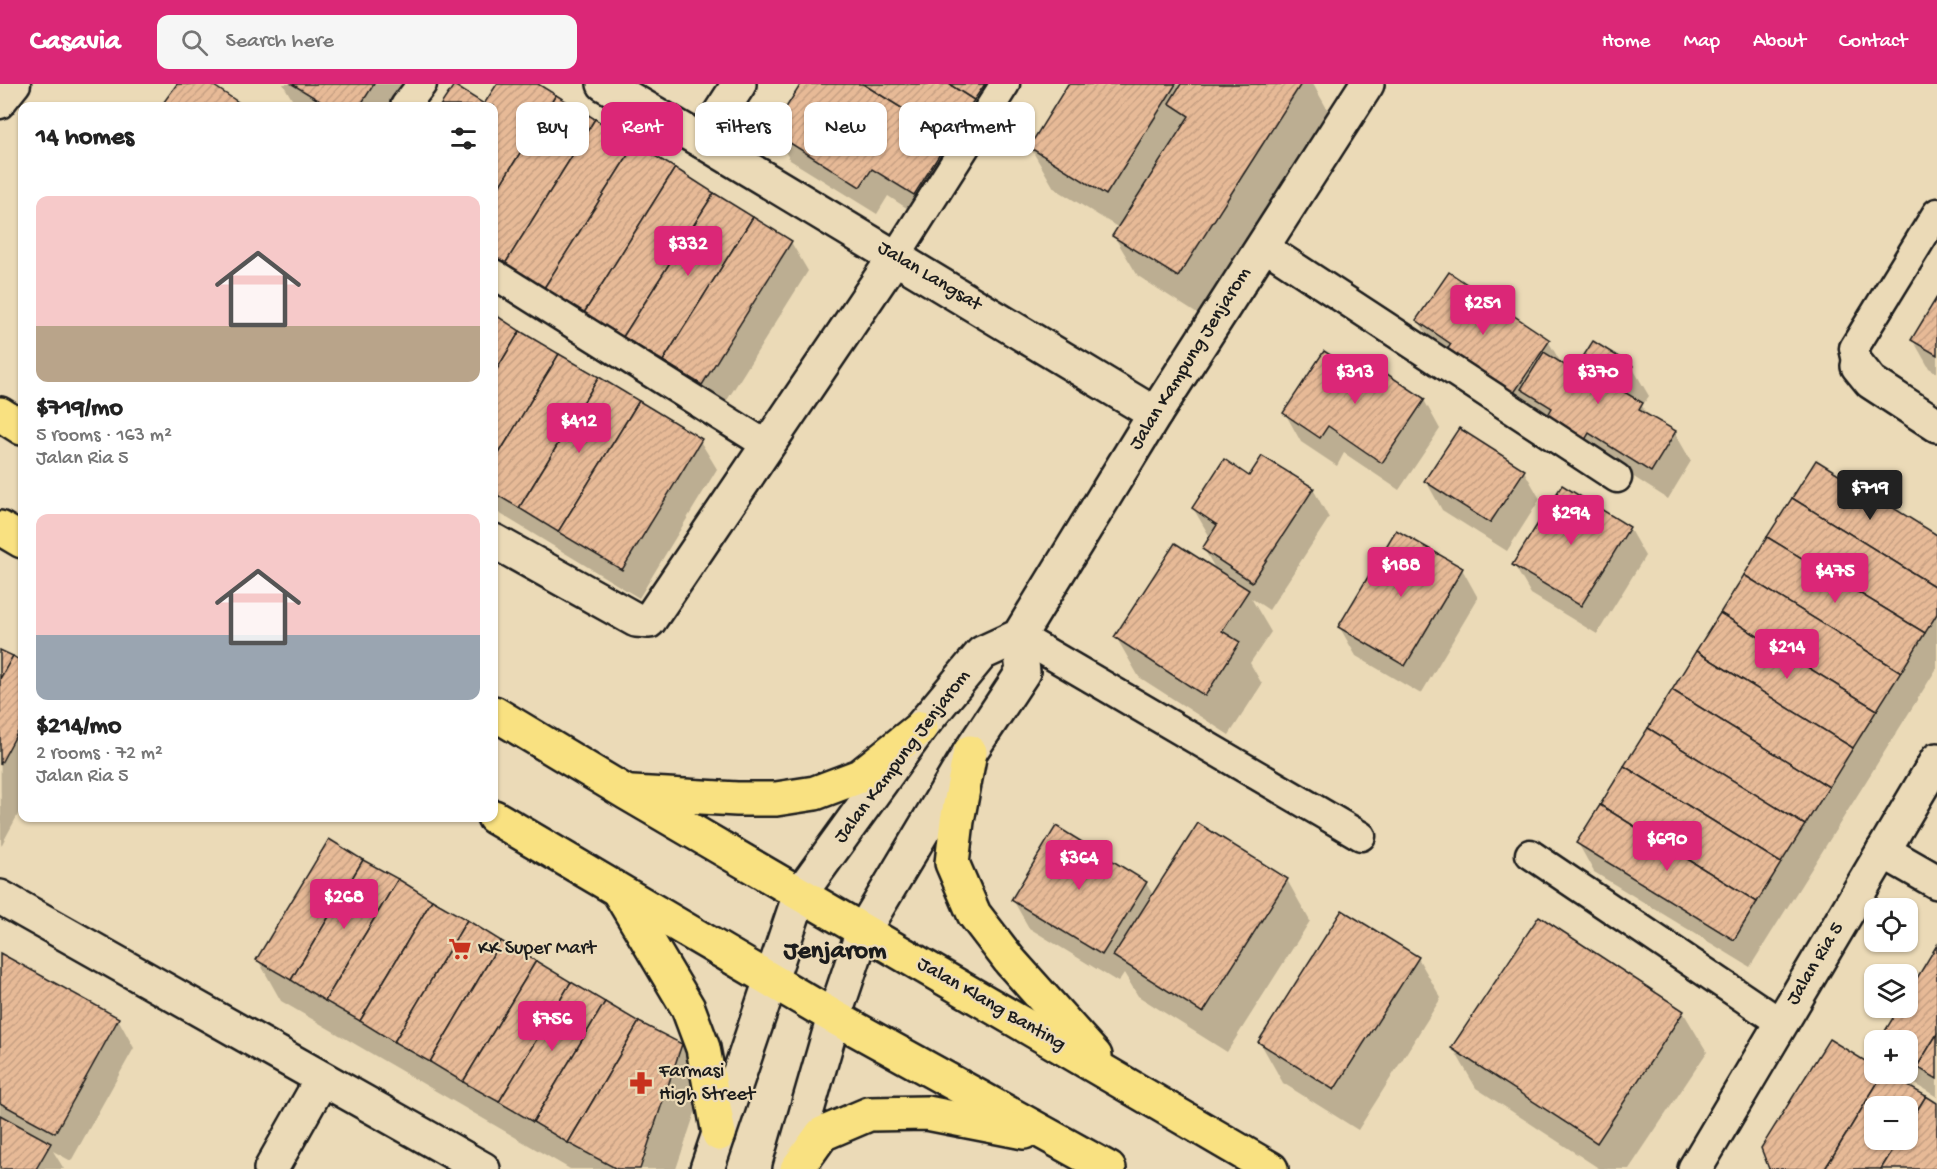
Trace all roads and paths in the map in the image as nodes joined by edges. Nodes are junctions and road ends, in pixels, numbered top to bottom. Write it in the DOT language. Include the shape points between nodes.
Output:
graph roads {
  1 [pos="16,84"];
  2 [pos="422,84"];
  3 [pos="604,84"];
  4 [pos="739,84"];
  5 [pos="1005,84"];
  6 [pos="1367,84"];
  7 [pos="408,102"];
  8 [pos="727,102"];
  9 [pos="0,104"];
  10 [pos="695,137"];
  11 [pos="727,156"];
  12 [pos="1937,213"];
  13 [pos="1263,246"];
  14 [pos="895,257"];
  15 [pos="498,277"];
  16 [pos="1858,366"];
  17 [pos="0,414"];
  18 [pos="1155,414"];
  19 [pos="18,425"];
  20 [pos="1937,425"];
  21 [pos="768,446"];
  22 [pos="1617,478"];
  23 [pos="0,528"];
  24 [pos="18,539"];
  25 [pos="498,543"];
  26 [pos="1019,636"];
  27 [pos="498,715"];
  28 [pos="920,728"];
  29 [pos="970,752"];
  30 [pos="1937,760"];
  31 [pos="627,793"];
  32 [pos="498,819"];
  33 [pos="1361,836"];
  34 [pos="1883,850"];
  35 [pos="1530,854"];
  36 [pos="1937,882"];
  37 [pos="618,890"];
  38 [pos="800,894"];
  39 [pos="0,897"];
  40 [pos="863,931"];
  41 [pos="771,980"];
  42 [pos="834,1017"];
  43 [pos="1781,1023"];
  44 [pos="1115,1078"];
  45 [pos="322,1079"];
  46 [pos="719,1134"];
  47 [pos="1053,1137"];
  48 [pos="271,1169"];
  49 [pos="483,1169"];
  50 [pos="707,1169"];
  51 [pos="790,1169"];
  52 [pos="797,1169"];
  53 [pos="1109,1169"];
  54 [pos="1271,1169"];
  55 [pos="1695,1169"];
  1 -- 9 [label="lane"];
  2 -- 7 [label="lane"];
  3 -- 10 [label="street, Jalan Langsat"];
  4 -- 8 [label="street"];
  5 -- 14 [label="lane"];
  6 -- 13 [label="street, Jalan Kampung Jenjarom"];
  11 -- 14 [label="street, Jalan Langsat"];
  12 -- 16 [label="lane" via="1854,348"];
  13 -- 18 [label="street, Jalan Kampung Jenjarom"];
  13 -- 22 [label="lane"];
  14 -- 18 [label="street, Jalan Langsat"];
  14 -- 21 [label="street"];
  15 -- 21 [label="lane"];
  16 -- 20 [label="street" via="1871,382"];
  17 -- 19 [label="highway"];
  18 -- 26 [label="street, Jalan Kampung Jenjarom"];
  21 -- 25 [label="street" via="650,621 636,620"];
  23 -- 24 [label="highway"];
  26 -- 28 [label="street, Jalan Kampung Jenjarom" via="982,653"];
  26 -- 29 [label="street" via="1023,672"];
  26 -- 33 [label="lane"];
  27 -- 31 [label="highway, Jalan Klang Banting"];
  28 -- 31 [label="highway" via="860,776 815,793 747,799"];
  28 -- 38 [label="street, Jalan Kampung Jenjarom"];
  29 -- 40 [label="street"];
  29 -- 44 [label="highway" via="952,863 974,914 1010,961"];
  30 -- 34 [label="street, Jalan Ria 5"];
  31 -- 38 [label="highway, Jalan Klang Banting"];
  32 -- 37 [label="highway"];
  34 -- 36 [label="street"];
  34 -- 43 [label="street, Jalan Ria 5"];
  35 -- 43 [label="lane"];
  37 -- 41 [label="highway"];
  37 -- 46 [label="highway" via="688,1008 703,1048"];
  38 -- 40 [label="highway, Jalan Klang Banting"];
  38 -- 41 [label="street, Jalan Kampung Jenjarom"];
  39 -- 45 [label="street"];
  40 -- 42 [label="street"];
  40 -- 44 [label="highway, Jalan Klang Banting"];
  41 -- 42 [label="highway"];
  41 -- 46 [label="street, Jalan Kampung Jenjarom"];
  42 -- 47 [label="highway"];
  42 -- 51 [label="street"];
  43 -- 55 [label="street, Jalan Ria 5"];
  44 -- 54 [label="highway, Jalan Klang Banting"];
  45 -- 48 [label="street"];
  45 -- 49 [label="street"];
  46 -- 50 [label="street, Jalan Kampung Jenjarom"];
  47 -- 52 [label="highway" via="927,1113 869,1113 822,1134"];
  47 -- 53 [label="highway"];
}
